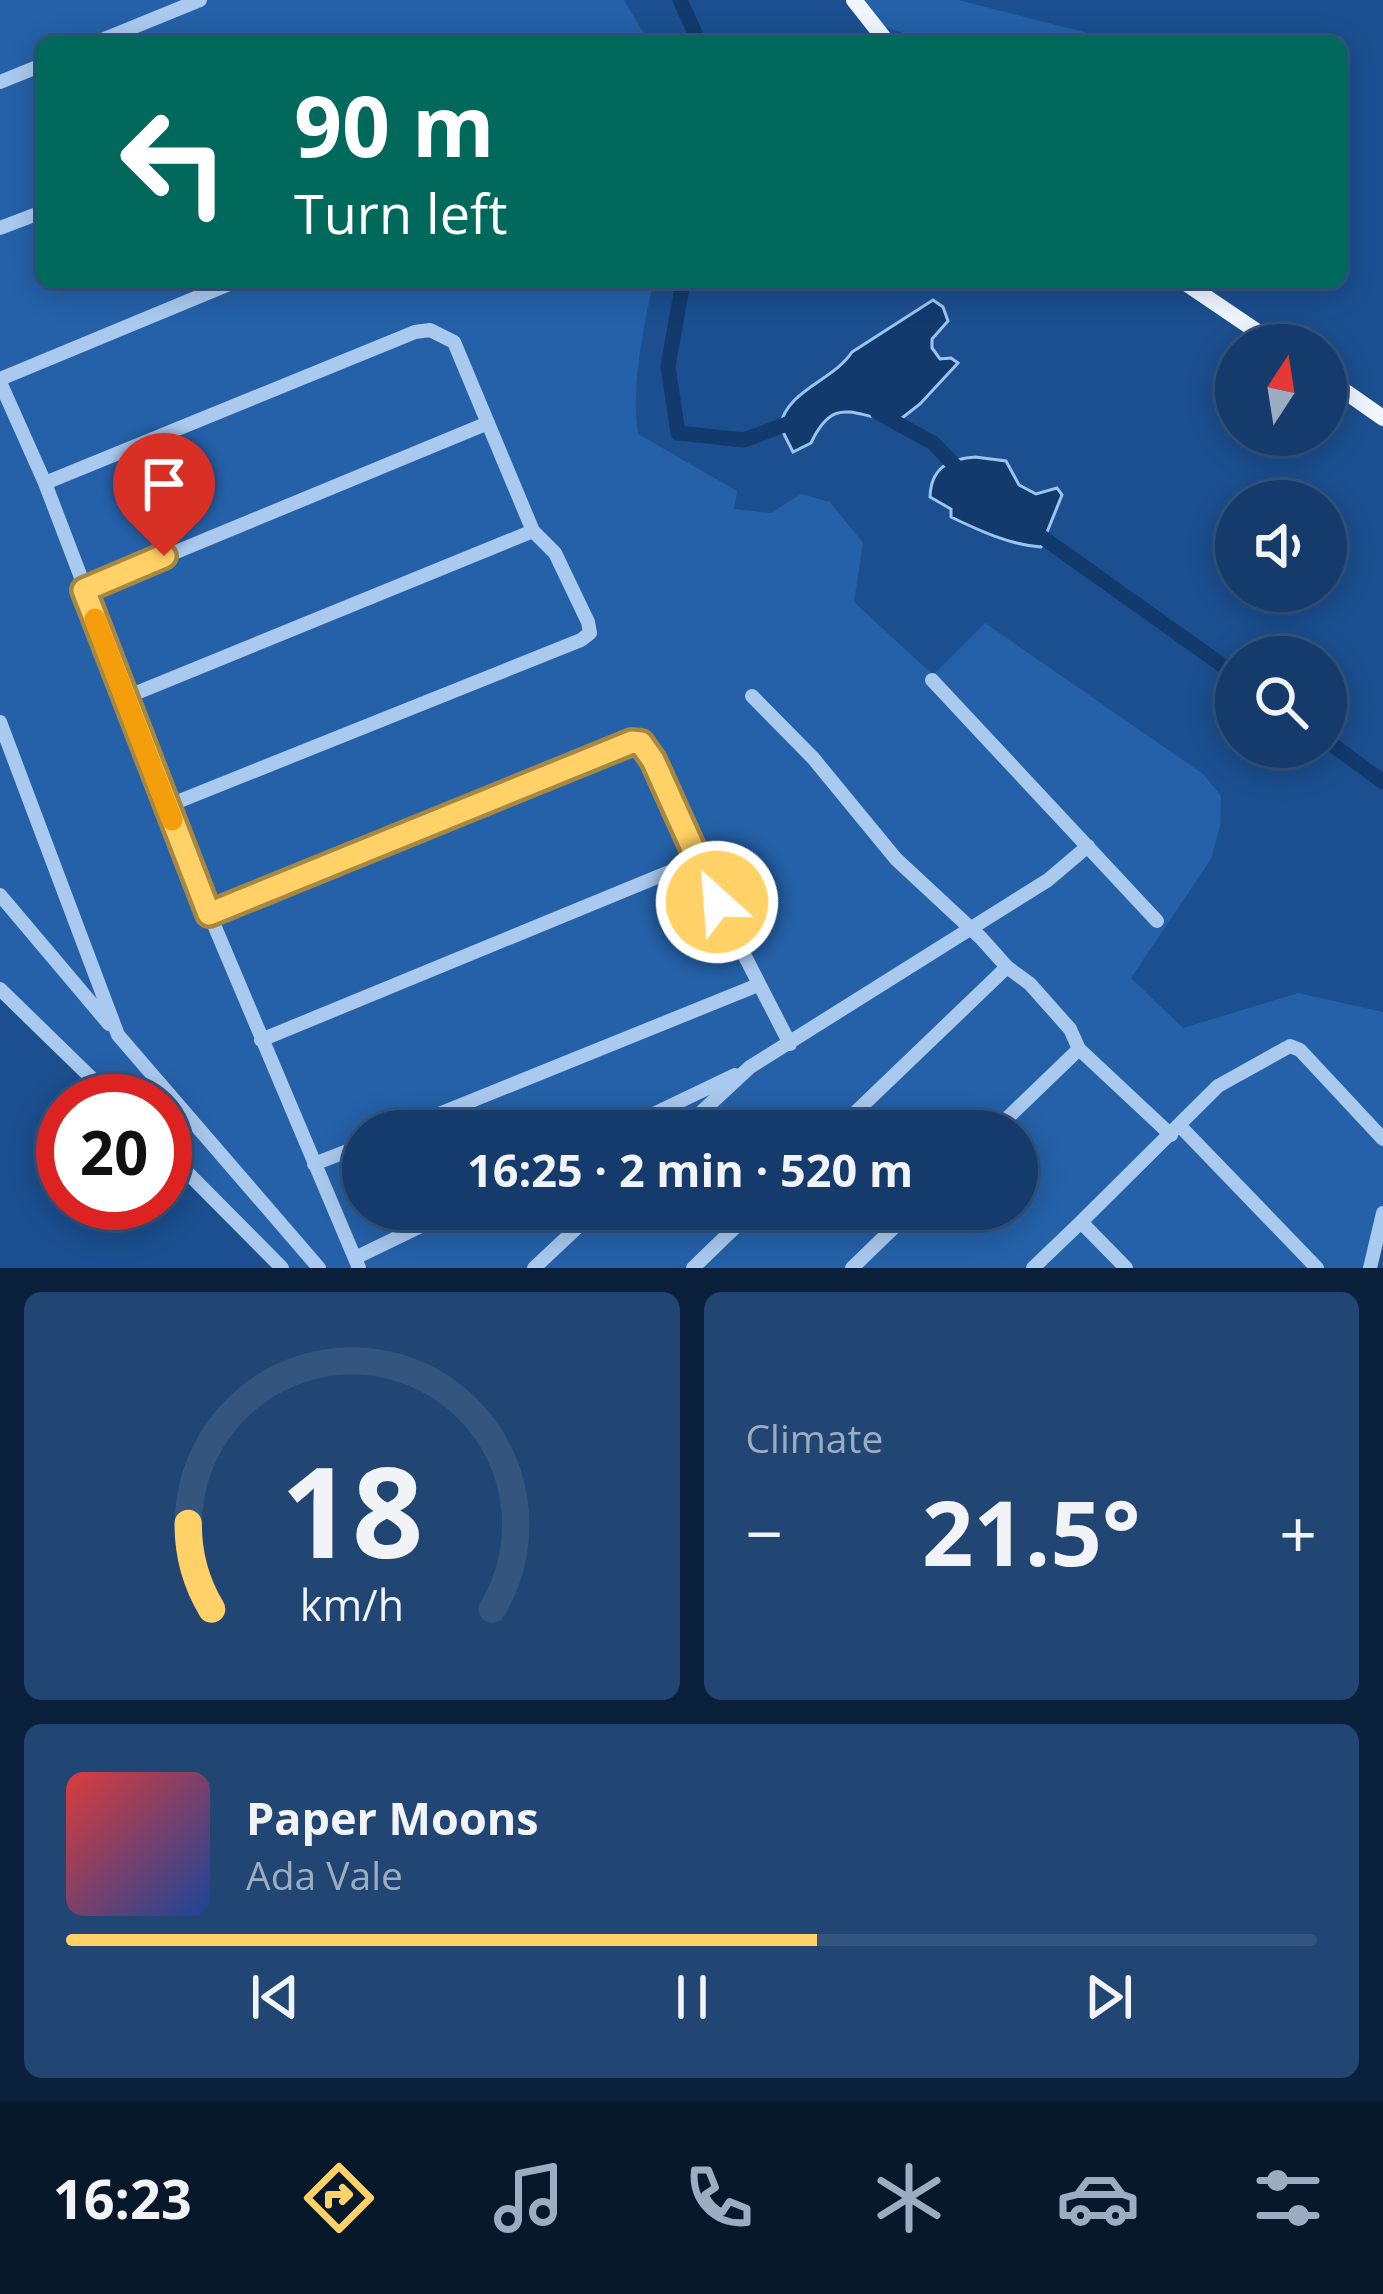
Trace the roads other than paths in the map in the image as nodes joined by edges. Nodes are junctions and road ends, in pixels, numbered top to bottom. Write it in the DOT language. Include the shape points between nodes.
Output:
graph roads {
  1 [pos="200,0"];
  2 [pos="854,0"];
  3 [pos="113,36"];
  4 [pos="882,36"];
  5 [pos="36,67"];
  6 [pos="0,82"];
  7 [pos="36,214"];
  8 [pos="0,228"];
  9 [pos="220,288"];
  10 [pos="1193,288"];
  11 [pos="1245,324"];
  12 [pos="0,381"];
  13 [pos="1347,393"];
  14 [pos="1383,418"];
  15 [pos="488,423"];
  16 [pos="45,483"];
  17 [pos="532,531"];
  18 [pos="84,590"];
  19 [pos="932,680"];
  20 [pos="752,696"];
  21 [pos="124,698"];
  22 [pos="0,722"];
  23 [pos="167,806"];
  24 [pos="1088,846"];
  25 [pos="696,861"];
  26 [pos="0,895"];
  27 [pos="209,914"];
  28 [pos="1157,921"];
  29 [pos="972,929"];
  30 [pos="1006,967"];
  31 [pos="758,985"];
  32 [pos="0,989"];
  33 [pos="118,1035"];
  34 [pos="261,1040"];
  35 [pos="790,1044"];
  36 [pos="1079,1049"];
  37 [pos="750,1067"];
  38 [pos="87,1074"];
  39 [pos="449,1110"];
  40 [pos="661,1110"];
  41 [pos="704,1110"];
  42 [pos="858,1110"];
  43 [pos="1016,1110"];
  44 [pos="1175,1130"];
  45 [pos="1383,1139"];
  46 [pos="342,1153"];
  47 [pos="314,1164"];
  48 [pos="192,1177"];
  49 [pos="1383,1213"];
  50 [pos="1081,1222"];
  51 [pos="418,1230"];
  52 [pos="575,1230"];
  53 [pos="732,1230"];
  54 [pos="892,1230"];
  55 [pos="357,1263"];
  56 [pos="282,1268"];
  57 [pos="319,1268"];
  58 [pos="534,1268"];
  59 [pos="693,1268"];
  60 [pos="852,1268"];
  61 [pos="1033,1268"];
  62 [pos="1126,1268"];
  63 [pos="1317,1268"];
  64 [pos="1370,1268"];
  1 -- 3 [label="street"];
  2 -- 4 [label="main road"];
  5 -- 6 [label="street"];
  7 -- 8 [label="street"];
  9 -- 12 [label="street"];
  10 -- 11 [label="main road"];
  12 -- 16 [label="street"];
  13 -- 14 [label="main road"];
  15 -- 16 [label="street" via="454,342 416,332"];
  15 -- 17 [label="street"];
  15 -- 18 [label="street"];
  16 -- 18 [label="street"];
  17 -- 21 [label="street"];
  17 -- 23 [label="street" via="555,553 588,622 586,638"];
  18 -- 21 [label="street"];
  19 -- 24 [label="street"];
  20 -- 29 [label="street" via="896,859"];
  21 -- 23 [label="street"];
  22 -- 33 [label="street"];
  23 -- 27 [label="street"];
  24 -- 28 [label="street"];
  24 -- 29 [label="street"];
  25 -- 27 [label="street" via="653,760 632,742"];
  25 -- 31 [label="street"];
  25 -- 34 [label="street"];
  26 -- 33 [label="street"];
  27 -- 34 [label="street"];
  29 -- 30 [label="street"];
  29 -- 35 [label="street"];
  30 -- 36 [label="street" via="1030,984"];
  30 -- 42 [label="street"];
  31 -- 35 [label="street"];
  31 -- 39 [label="street"];
  32 -- 38 [label="street"];
  33 -- 57 [label="street"];
  34 -- 47 [label="street"];
  35 -- 37 [label="street"];
  36 -- 43 [label="street"];
  36 -- 44 [label="street"];
  37 -- 40 [label="street"];
  37 -- 41 [label="street"];
  44 -- 45 [label="street" via="1218,1086 1290,1046"];
  44 -- 50 [label="street"];
  44 -- 63 [label="street"];
  46 -- 47 [label="street"];
  47 -- 55 [label="street"];
  48 -- 56 [label="street"];
  49 -- 64 [label="street"];
  50 -- 61 [label="street"];
  50 -- 62 [label="street"];
  51 -- 55 [label="street"];
  52 -- 58 [label="street"];
  53 -- 59 [label="street"];
  54 -- 60 [label="street"];
}
